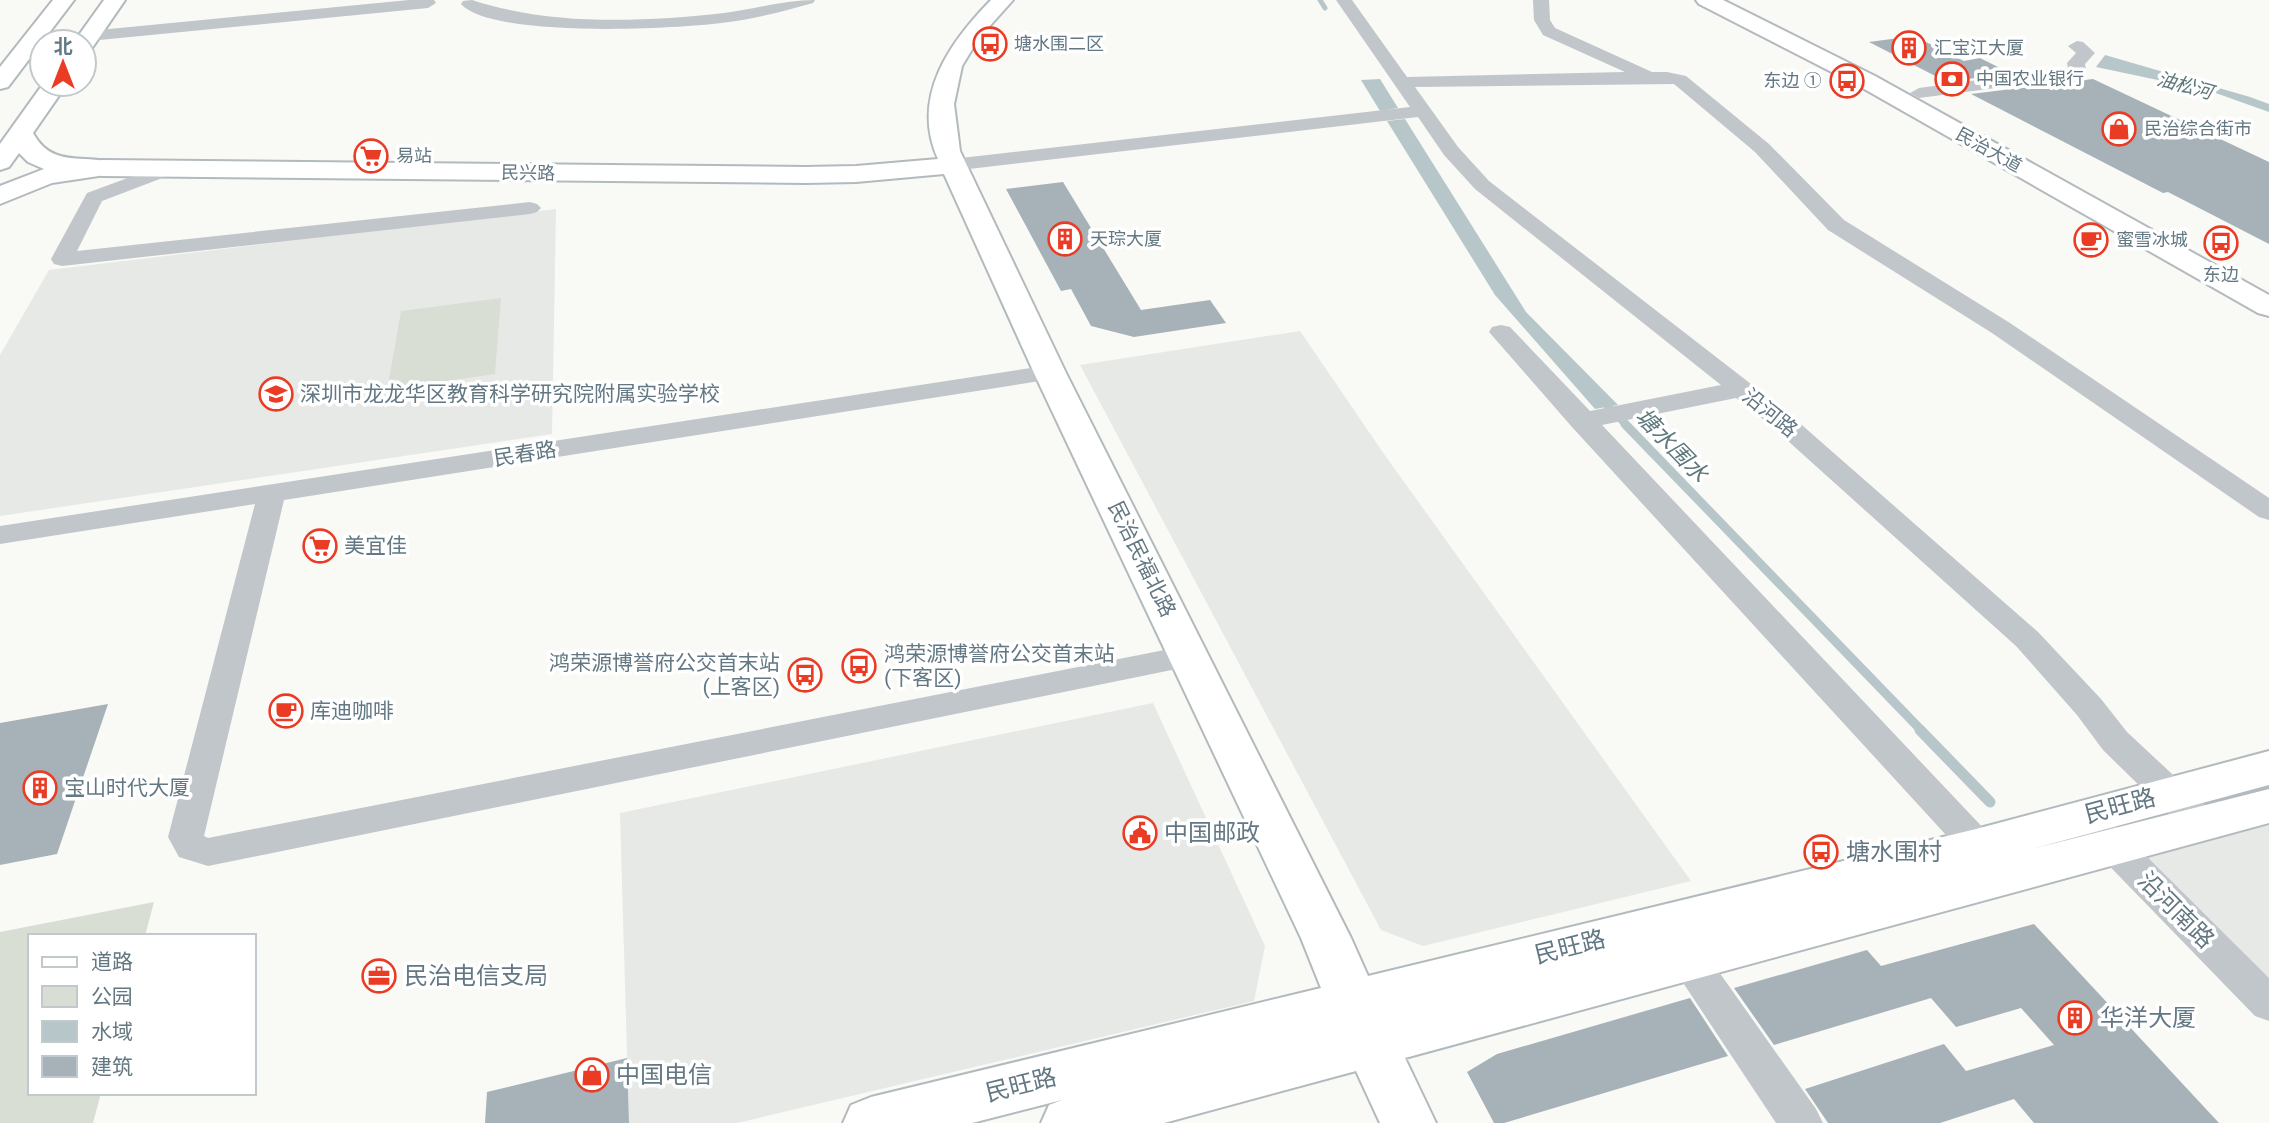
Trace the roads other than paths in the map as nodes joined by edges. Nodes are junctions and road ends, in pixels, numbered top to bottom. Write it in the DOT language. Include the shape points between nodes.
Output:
graph roads {
  1 [pos="64,0"];
  2 [pos="115,0"];
  3 [pos="807,0"];
  4 [pos="1000,0"];
  5 [pos="1344,0"];
  6 [pos="1541,0"];
  7 [pos="1706,0"];
  8 [pos="1743,0"];
  9 [pos="429,1"];
  10 [pos="462,4"];
  11 [pos="198,6"];
  12 [pos="95,28"];
  13 [pos="182,28"];
  14 [pos="98,39"];
  15 [pos="2079,54"];
  16 [pos="1648,77"];
  17 [pos="0,82"];
  18 [pos="1403,82"];
  19 [pos="1919,93"];
  20 [pos="45,98"];
  21 [pos="1418,111"];
  22 [pos="20,133"];
  23 [pos="0,162"];
  24 [pos="952,165"];
  25 [pos="103,168"];
  26 [pos="171,168"];
  27 [pos="0,196"];
  28 [pos="530,208"];
  29 [pos="2269,285"];
  30 [pos="2269,307"];
  31 [pos="1501,332"];
  32 [pos="1050,373"];
  33 [pos="1741,389"];
  34 [pos="1591,419"];
  35 [pos="272,493"];
  36 [pos="2269,511"];
  37 [pos="0,535"];
  38 [pos="1190,656"];
  39 [pos="2269,768"];
  40 [pos="2269,806"];
  41 [pos="2186,808"];
  42 [pos="2099,831"];
  43 [pos="1992,861"];
  44 [pos="1688,960"];
  45 [pos="2269,1004"];
  46 [pos="1363,1023"];
  47 [pos="871,1123"];
  48 [pos="1069,1123"];
  49 [pos="1408,1123"];
  50 [pos="1801,1123"];
  1 -- 17 [label="main road"];
  2 -- 12 [label="main road"];
  3 -- 10 [label="street" via="729,19 641,24 542,21"];
  4 -- 24 [label="main road, 民治民福北路" via="961,45 946,79 941,117"];
  5 -- 18 [label="street, 沿河路"];
  6 -- 16 [label="street" via="1542,19 1549,31"];
  7 -- 30 [label="main road, 民治大道" via="1867,81"];
  8 -- 19 [label="main road, 民治大道"];
  9 -- 10 [label="street"];
  9 -- 13 [label="street"];
  11 -- 13 [label="street"];
  13 -- 14 [label="street"];
  15 -- 19 [label="street" via="2074,72"];
  16 -- 18 [label="street"];
  16 -- 36 [label="street" via="1680,80 1762,148 1836,225 2001,328"];
  18 -- 21 [label="street, 沿河路"];
  19 -- 29 [label="main road, 民治大道"];
  20 -- 22 [label="main road"];
  21 -- 24 [label="street"];
  21 -- 33 [label="street, 沿河路" via="1482,185"];
  22 -- 23 [label="main road"];
  22 -- 25 [label="main road" via="35,158"];
  24 -- 26 [label="main road, 民兴路" via="805,175"];
  24 -- 32 [label="main road, 民治民福北路"];
  25 -- 26 [label="main road, 民兴路"];
  25 -- 27 [label="main road" via="46,176"];
  26 -- 28 [label="street" via="94,197 62,260"];
  31 -- 34 [label="street"];
  32 -- 35 [label="street, 民春路"];
  32 -- 38 [label="main road, 民治民福北路"];
  33 -- 34 [label="street"];
  33 -- 41 [label="street, 沿河路" via="2027,639 2115,741"];
  34 -- 43 [label="street"];
  35 -- 37 [label="street, 民春路"];
  35 -- 38 [label="street" via="188,823 186,837 192,848 208,852"];
  38 -- 46 [label="main road, 民治民福北路"];
  39 -- 41 [label="main road, 民旺路"];
  40 -- 41 [label="main road, 民旺路"];
  41 -- 42 [label="main road, 民旺路"];
  42 -- 43 [label="main road, 民旺路"];
  42 -- 45 [label="street, 沿河南路"];
  43 -- 44 [label="main road, 民旺路"];
  43 -- 46 [label="main road, 民旺路"];
  44 -- 46 [label="main road, 民旺路"];
  44 -- 50 [label="street"];
  46 -- 47 [label="main road, 民旺路"];
  46 -- 48 [label="main road, 民旺路"];
  46 -- 49 [label="main road, 民治民福北路"];
}
